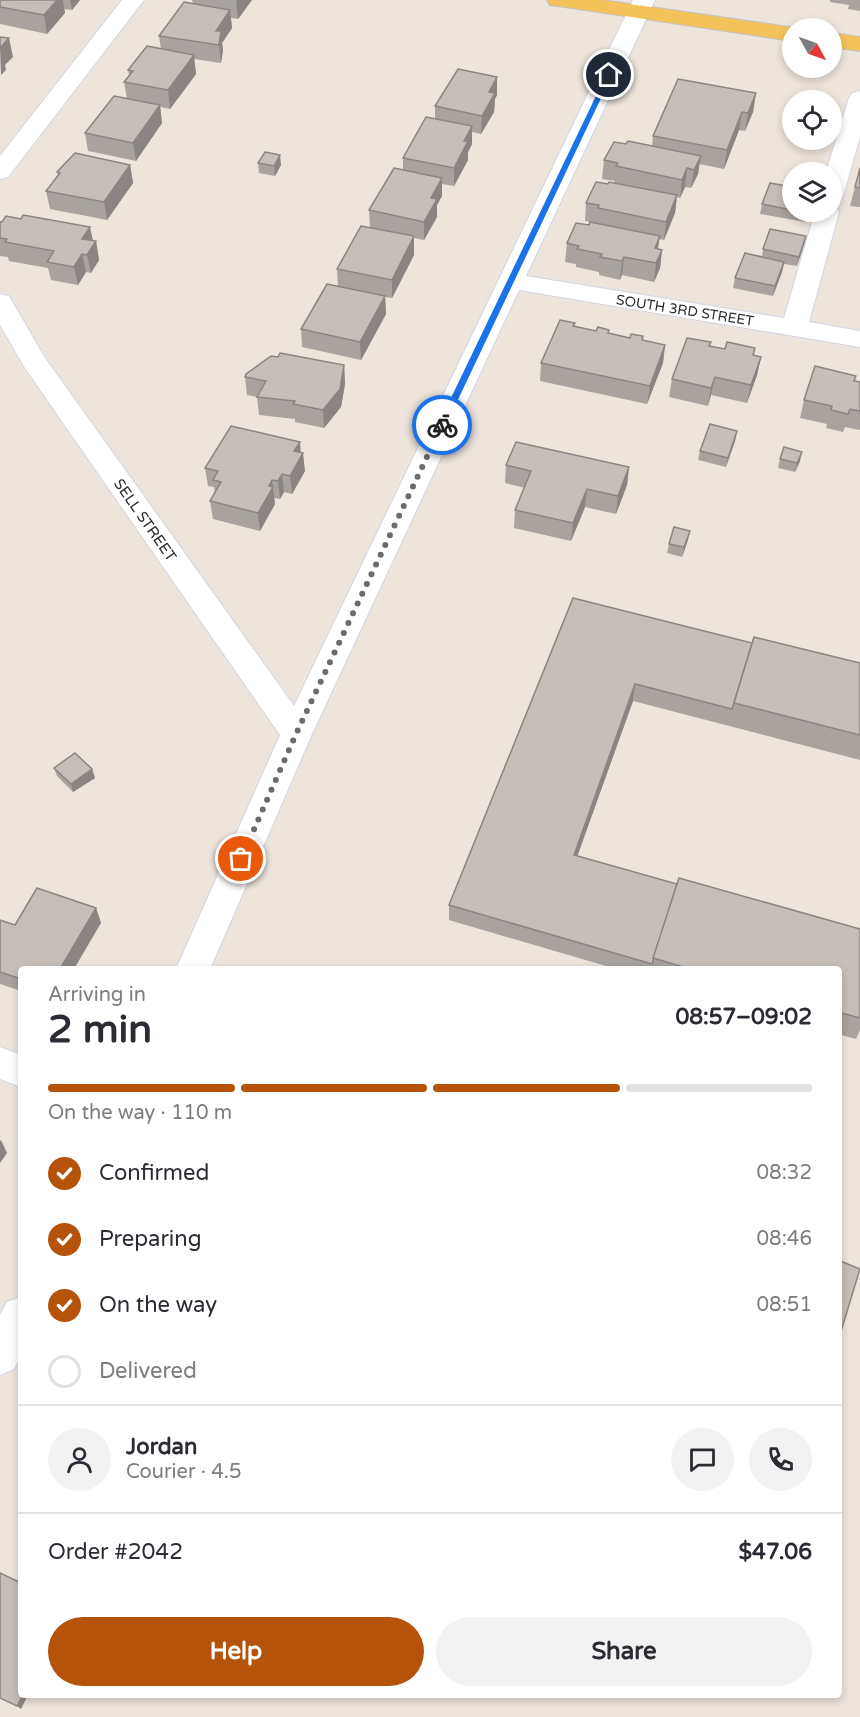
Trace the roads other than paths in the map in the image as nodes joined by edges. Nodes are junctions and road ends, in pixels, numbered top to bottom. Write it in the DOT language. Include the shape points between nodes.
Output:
graph roads {
  1 [pos="133,0"];
  2 [pos="558,0"];
  3 [pos="641,6"];
  4 [pos="782,32"];
  5 [pos="842,42"];
  6 [pos="860,44"];
  7 [pos="860,98"];
  8 [pos="0,172"];
  9 [pos="843,182"];
  10 [pos="824,222"];
  11 [pos="511,281"];
  12 [pos="0,302"];
  13 [pos="794,328"];
  14 [pos="860,339"];
  15 [pos="296,734"];
  16 [pos="194,966"];
  17 [pos="0,1063"];
  18 [pos="18,1070"];
  19 [pos="18,1322"];
  20 [pos="0,1356"];
  1 -- 8 [label="street"];
  2 -- 3 [label="main road"];
  3 -- 4 [label="main road"];
  3 -- 11 [label="street"];
  5 -- 6 [label="main road"];
  7 -- 9 [label="street"];
  10 -- 13 [label="street"];
  11 -- 13 [label="street, SOUTH 3RD STREET"];
  11 -- 15 [label="street"];
  12 -- 15 [label="street, SELL STREET" via="34,362"];
  13 -- 14 [label="street, SOUTH 3RD STREET"];
  15 -- 16 [label="street"];
  17 -- 18 [label="street"];
  19 -- 20 [label="street"];
}
